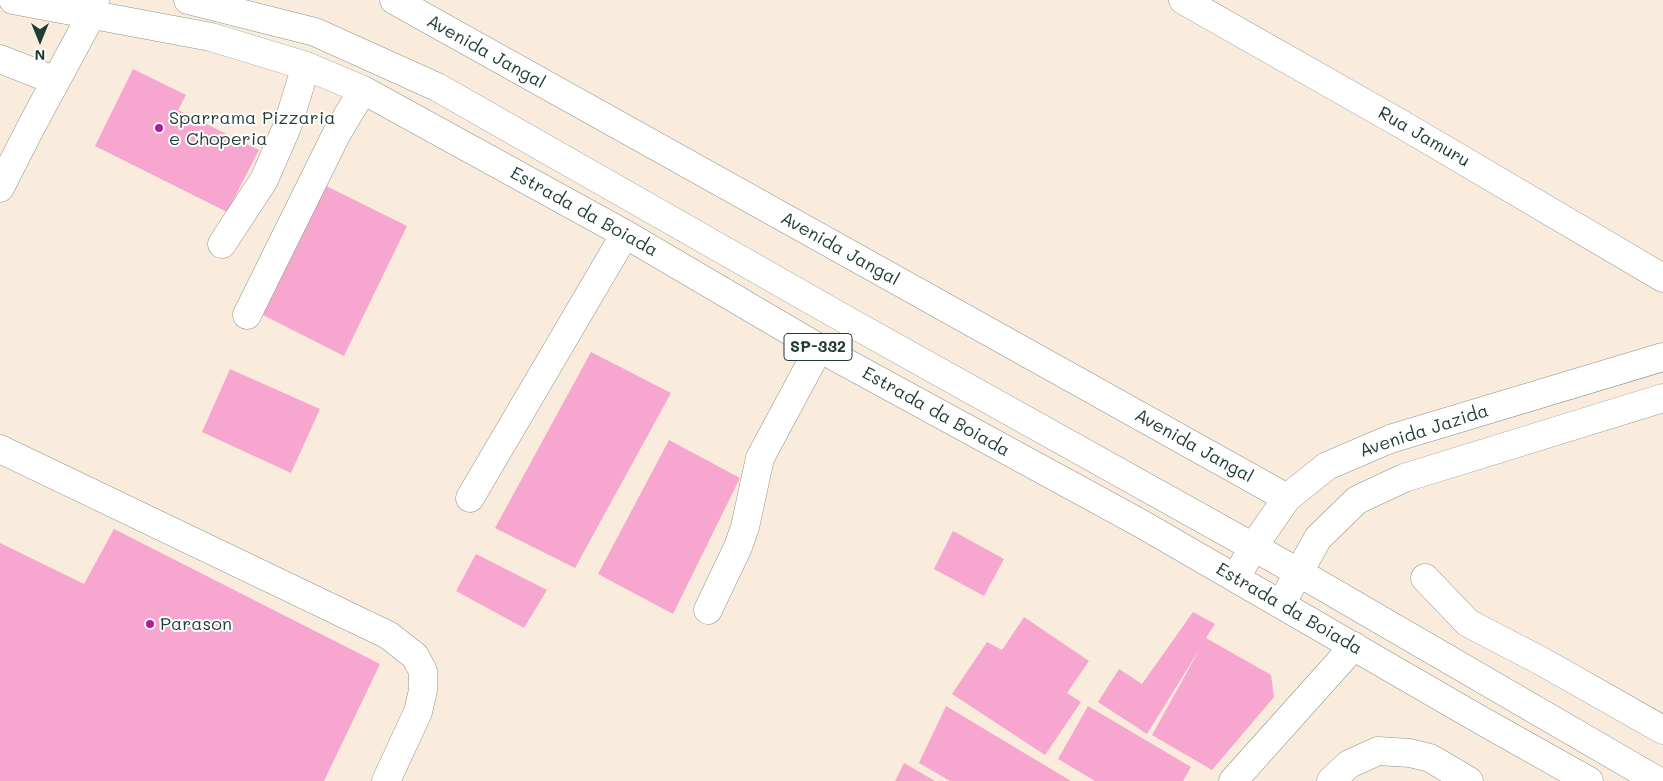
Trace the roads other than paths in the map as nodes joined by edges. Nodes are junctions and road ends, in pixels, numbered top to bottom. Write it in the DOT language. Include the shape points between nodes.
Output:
graph roads {
  1 [pos="13,0"];
  2 [pos="188,0"];
  3 [pos="394,0"];
  4 [pos="1183,0"];
  5 [pos="94,7"];
  6 [pos="0,59"];
  7 [pos="306,66"];
  8 [pos="56,81"];
  9 [pos="363,90"];
  10 [pos="0,188"];
  11 [pos="625,234"];
  12 [pos="222,244"];
  13 [pos="1663,278"];
  14 [pos="247,315"];
  15 [pos="819,348"];
  16 [pos="1663,358"];
  17 [pos="1663,398"];
  18 [pos="0,449"];
  19 [pos="470,498"];
  20 [pos="1287,498"];
  21 [pos="1253,547"];
  22 [pos="1298,572"];
  23 [pos="1236,578"];
  24 [pos="1425,578"];
  25 [pos="1281,604"];
  26 [pos="708,610"];
  27 [pos="1354,646"];
  28 [pos="1663,730"];
  29 [pos="386,781"];
  30 [pos="1233,781"];
  31 [pos="1331,781"];
  32 [pos="1469,781"];
  33 [pos="1589,781"];
  34 [pos="1658,781"];
  1 -- 5 [label="main road, Estrada da Boiada / SP-332"];
  2 -- 21 [label="main road, Estrada da Boiada / SP-332" via="315,32 437,87"];
  3 -- 20 [label="main road, Avenida Jangal"];
  4 -- 13 [label="main road, Rua Jamuru"];
  5 -- 7 [label="main road, Estrada da Boiada / SP-332"];
  5 -- 8 [label="main road"];
  6 -- 8 [label="main road"];
  7 -- 9 [label="main road, Estrada da Boiada / SP-332"];
  7 -- 12 [label="main road" via="287,127 264,180"];
  8 -- 10 [label="main road"];
  9 -- 11 [label="main road, Estrada da Boiada / SP-332"];
  9 -- 14 [label="main road" via="337,134"];
  11 -- 15 [label="main road, Estrada da Boiada / SP-332"];
  11 -- 19 [label="main road"];
  15 -- 23 [label="main road, Estrada da Boiada / SP-332"];
  15 -- 26 [label="main road" via="760,458 745,527"];
  16 -- 20 [label="main road, Avenida Jazida" via="1390,439 1327,466"];
  17 -- 22 [label="main road" via="1404,478 1357,500 1318,538"];
  18 -- 29 [label="main road" via="388,635 415,656 422,671 423,690 418,712"];
  20 -- 21 [label="main road, Avenida Jazida"];
  21 -- 22 [label="main road, Estrada da Boiada / SP-332"];
  21 -- 23 [label="main road, Avenida Jazida"];
  22 -- 25 [label="main road"];
  22 -- 34 [label="main road, Estrada da Boiada / SP-332"];
  23 -- 25 [label="main road, Estrada da Boiada / SP-332"];
  24 -- 28 [label="main road" via="1468,622"];
  25 -- 27 [label="main road, Estrada da Boiada / SP-332"];
  27 -- 30 [label="main road"];
  27 -- 33 [label="main road, Estrada da Boiada / SP-332"];
  31 -- 32 [label="main road" via="1349,764 1378,751 1430,758"];
}
